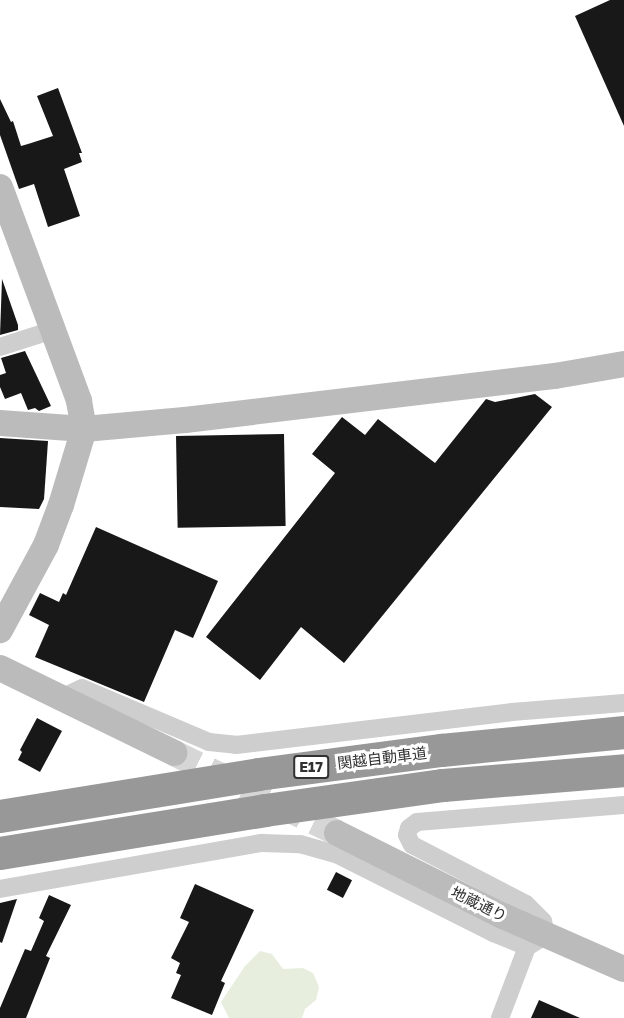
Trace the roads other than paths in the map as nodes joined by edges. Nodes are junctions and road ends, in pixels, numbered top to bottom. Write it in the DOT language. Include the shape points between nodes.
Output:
graph roads {
  1 [pos="0,189"];
  2 [pos="53,330"];
  3 [pos="0,347"];
  4 [pos="624,364"];
  5 [pos="0,423"];
  6 [pos="84,429"];
  7 [pos="0,630"];
  8 [pos="0,668"];
  9 [pos="61,698"];
  10 [pos="624,703"];
  11 [pos="624,732"];
  12 [pos="174,753"];
  13 [pos="624,770"];
  14 [pos="624,805"];
  15 [pos="0,816"];
  16 [pos="337,833"];
  17 [pos="0,853"];
  18 [pos="0,889"];
  19 [pos="537,941"];
  20 [pos="624,969"];
  21 [pos="500,1018"];
  1 -- 2 [label="street"];
  2 -- 3 [label="street"];
  2 -- 6 [label="street" via="79,401"];
  4 -- 6 [label="street" via="336,403"];
  5 -- 6 [label="street"];
  6 -- 7 [label="street" via="46,545"];
  8 -- 9 [label="street"];
  9 -- 10 [label="street" via="82,688 209,742 236,745 512,712"];
  9 -- 12 [label="street"];
  11 -- 15 [label="highway, 関越自動車道 / E17" via="258,774"];
  13 -- 17 [label="highway" via="444,785"];
  14 -- 19 [label="street" via="417,822 409,828 407,835 412,845 526,903 543,921"];
  16 -- 19 [label="street, 地蔵通り"];
  18 -- 19 [label="street" via="262,843 300,844 336,854 493,933"];
  19 -- 20 [label="street, 地蔵通り"];
  19 -- 21 [label="street"];
}
